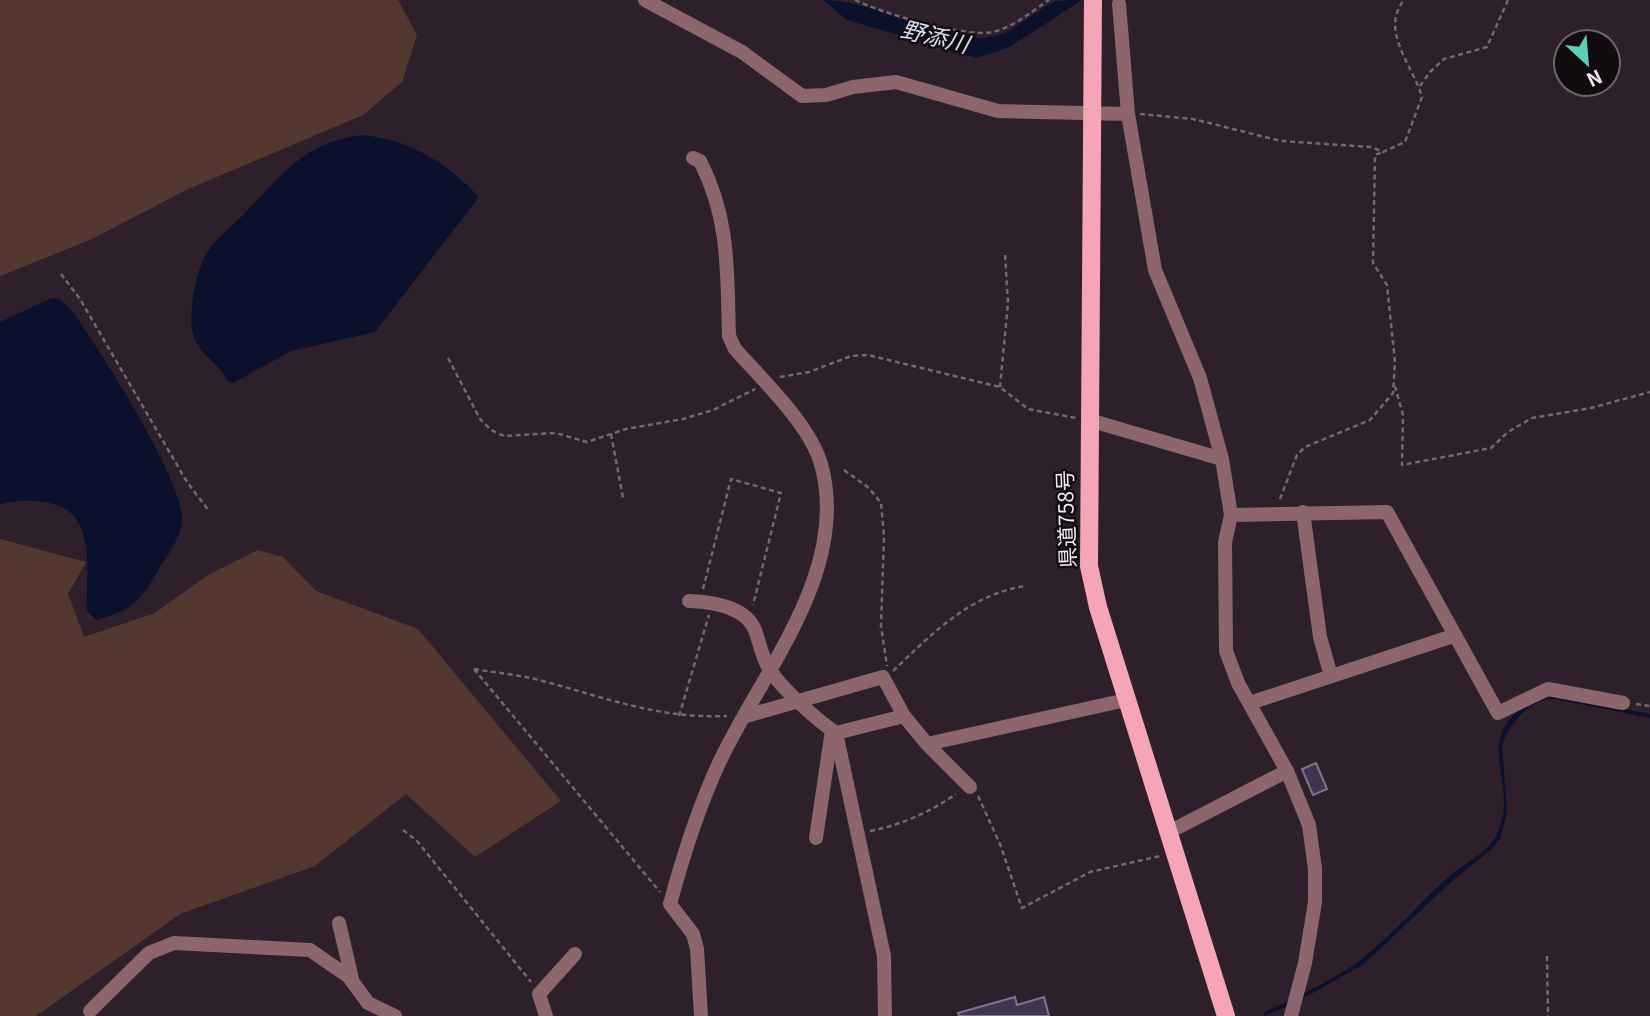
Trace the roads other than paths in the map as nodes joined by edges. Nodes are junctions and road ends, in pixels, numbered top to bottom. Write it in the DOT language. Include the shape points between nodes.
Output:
graph roads {
  1 [pos="646,0"];
  2 [pos="1093,3"];
  3 [pos="1119,4"];
  4 [pos="1091,112"];
  5 [pos="1128,114"];
  6 [pos="693,158"];
  7 [pos="1089,420"];
  8 [pos="1222,459"];
  9 [pos="1303,512"];
  10 [pos="1231,516"];
  11 [pos="701,601"];
  12 [pos="1453,636"];
  13 [pos="768,669"];
  14 [pos="1331,676"];
  15 [pos="1126,700"];
  16 [pos="801,701"];
  17 [pos="1250,702"];
  18 [pos="1623,703"];
  19 [pos="746,716"];
  20 [pos="904,716"];
  21 [pos="834,731"];
  22 [pos="927,744"];
  23 [pos="1287,771"];
  24 [pos="968,785"];
  25 [pos="1167,833"];
  26 [pos="816,838"];
  27 [pos="339,923"];
  28 [pos="575,954"];
  29 [pos="353,983"];
  30 [pos="90,1011"];
  31 [pos="395,1016"];
  32 [pos="546,1016"];
  33 [pos="701,1016"];
  34 [pos="885,1016"];
  35 [pos="1226,1016"];
  36 [pos="1291,1016"];
  1 -- 4 [label="street" via="742,52 802,96 896,82 998,111"];
  2 -- 4 [label="main road, 県道758号"];
  3 -- 5 [label="street"];
  4 -- 5 [label="street"];
  4 -- 7 [label="main road, 県道758号"];
  5 -- 8 [label="street" via="1155,270 1200,378"];
  6 -- 13 [label="street" via="708,177 725,230 729,336 803,431 820,462 825,493 826,530 809,593"];
  7 -- 8 [label="street"];
  7 -- 15 [label="main road, 県道758号" via="1089,566"];
  8 -- 10 [label="street"];
  9 -- 10 [label="street"];
  9 -- 12 [label="street" via="1387,512"];
  9 -- 14 [label="street" via="1320,637"];
  10 -- 17 [label="street" via="1225,542 1226,651"];
  11 -- 13 [label="street" via="740,613 749,621"];
  12 -- 14 [label="street"];
  12 -- 18 [label="street" via="1498,713 1548,689"];
  13 -- 16 [label="street"];
  13 -- 19 [label="street"];
  14 -- 17 [label="street"];
  15 -- 22 [label="street"];
  15 -- 25 [label="main road, 県道758号"];
  16 -- 19 [label="street"];
  16 -- 20 [label="street" via="883,677"];
  16 -- 21 [label="street"];
  17 -- 23 [label="street"];
  19 -- 33 [label="street" via="700,808 670,904 695,941"];
  20 -- 21 [label="street"];
  20 -- 22 [label="street"];
  21 -- 26 [label="street"];
  21 -- 34 [label="street" via="884,956"];
  22 -- 24 [label="street"];
  23 -- 25 [label="street"];
  23 -- 36 [label="street" via="1309,825 1315,869 1306,963"];
  25 -- 35 [label="main road, 県道758号"];
  27 -- 29 [label="street"];
  28 -- 32 [label="street" via="539,994"];
  29 -- 30 [label="street" via="310,950 174,943 149,953"];
  29 -- 31 [label="street" via="368,1003"];
}
